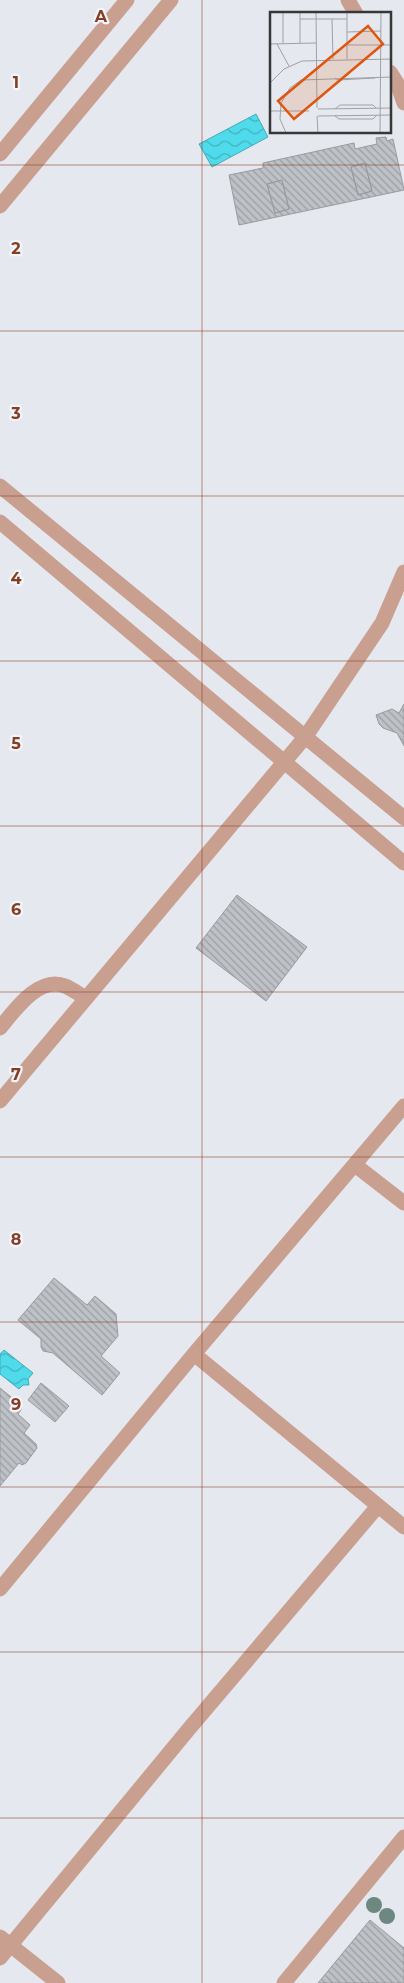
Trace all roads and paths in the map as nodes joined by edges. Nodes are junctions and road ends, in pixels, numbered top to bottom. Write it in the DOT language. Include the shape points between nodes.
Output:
graph roads {
  1 [pos="127,0"];
  2 [pos="171,0"];
  3 [pos="348,0"];
  4 [pos="355,12"];
  5 [pos="392,76"];
  6 [pos="404,103"];
  7 [pos="0,154"];
  8 [pos="0,206"];
  9 [pos="0,486"];
  10 [pos="0,522"];
  11 [pos="404,572"];
  12 [pos="306,736"];
  13 [pos="284,763"];
  14 [pos="404,818"];
  15 [pos="404,863"];
  16 [pos="86,998"];
  17 [pos="0,1028"];
  18 [pos="0,1101"];
  19 [pos="404,1106"];
  20 [pos="356,1165"];
  21 [pos="404,1203"];
  22 [pos="194,1354"];
  23 [pos="378,1506"];
  24 [pos="404,1527"];
  25 [pos="0,1589"];
  26 [pos="404,1837"];
  27 [pos="6,1940"];
  28 [pos="0,1958"];
  29 [pos="58,1983"];
  30 [pos="284,1983"];
  1 -- 7 [label="street"];
  2 -- 8 [label="street"];
  3 -- 4 [label="street"];
  5 -- 6 [label="street"];
  9 -- 12 [label="street"];
  10 -- 13 [label="street"];
  11 -- 12 [label="street" via="382,623"];
  12 -- 13 [label="street"];
  12 -- 14 [label="street"];
  13 -- 15 [label="street"];
  13 -- 16 [label="street"];
  16 -- 17 [label="street" via="64,985 44,985 24,1000"];
  16 -- 18 [label="street"];
  19 -- 20 [label="street"];
  20 -- 21 [label="street"];
  20 -- 22 [label="street"];
  22 -- 23 [label="street"];
  22 -- 25 [label="street"];
  23 -- 24 [label="street"];
  23 -- 27 [label="street"];
  26 -- 30 [label="street"];
  27 -- 28 [label="street"];
  27 -- 29 [label="street"];
}
